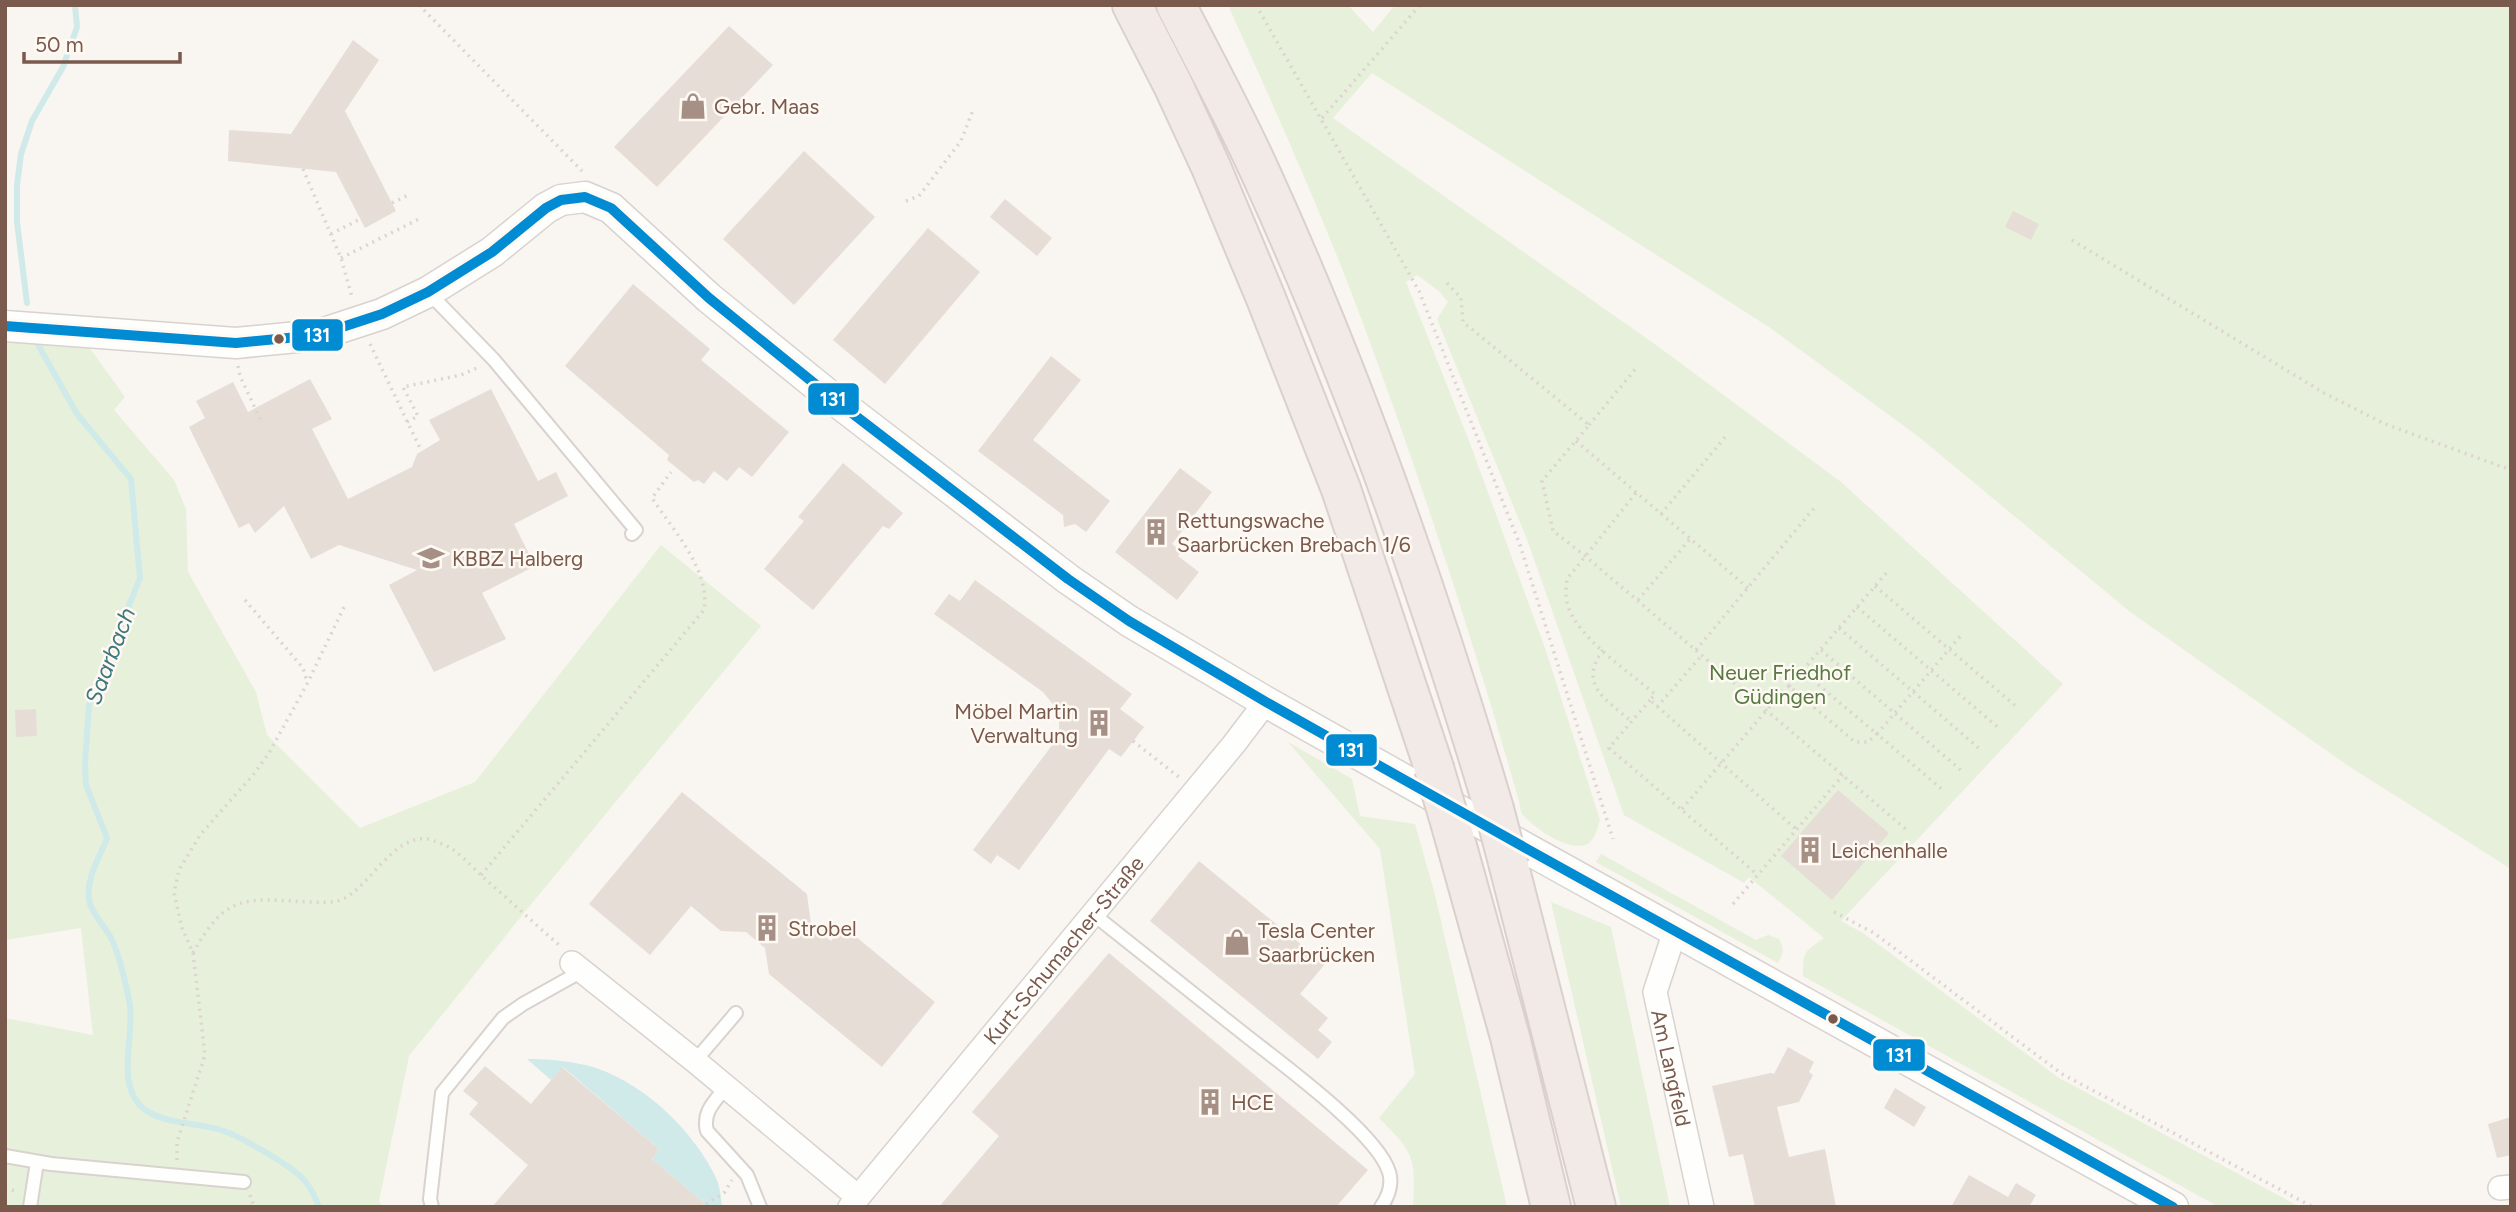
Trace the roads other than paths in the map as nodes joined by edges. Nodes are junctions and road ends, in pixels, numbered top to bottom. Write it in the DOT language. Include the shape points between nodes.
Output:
graph roads {
  1 [pos="1132,5"];
  2 [pos="1176,5"];
  3 [pos="1205,5"];
  4 [pos="1262,174"];
  5 [pos="428,292"];
  6 [pos="5,326"];
  7 [pos="632,534"];
  8 [pos="1266,702"];
  9 [pos="1093,914"];
  10 [pos="1675,931"];
  11 [pos="577,967"];
  12 [pos="736,1013"];
  13 [pos="695,1061"];
  14 [pos="726,1087"];
  15 [pos="5,1156"];
  16 [pos="37,1162"];
  17 [pos="244,1182"];
  18 [pos="854,1202"];
  19 [pos="30,1207"];
  20 [pos="432,1207"];
  21 [pos="760,1207"];
  22 [pos="1381,1207"];
  23 [pos="1551,1207"];
  24 [pos="1596,1207"];
  25 [pos="1702,1207"];
  26 [pos="2173,1207"];
  1 -- 23 [label="highway, bridge" via="1211,167 1340,489 1451,825"];
  2 -- 4 [label="highway"];
  3 -- 4 [label="highway"];
  4 -- 24 [label="highway, bridge" via="1381,470 1445,652 1494,809"];
  5 -- 6 [label="street" via="358,312 318,335 236,343"];
  5 -- 7 [label="lane" via="494,360 636,530"];
  5 -- 8 [label="street" via="492,252 546,208 572,198 598,201 776,353 1068,579"];
  8 -- 9 [label="street, Kurt-Schumacher-Straße"];
  8 -- 10 [label="street"];
  9 -- 18 [label="street, Kurt-Schumacher-Straße"];
  9 -- 22 [label="lane" via="1311,1087 1364,1135 1390,1174 1389,1196"];
  10 -- 25 [label="street, Am Langfeld" via="1655,992"];
  10 -- 26 [label="street"];
  11 -- 13 [label="street, Kurt-Schumacher-Straße"];
  11 -- 20 [label="lane" via="503,1018 442,1093"];
  12 -- 13 [label="lane"];
  13 -- 14 [label="street, Kurt-Schumacher-Straße"];
  14 -- 18 [label="street, Kurt-Schumacher-Straße"];
  14 -- 21 [label="lane" via="704,1122 747,1175"];
  15 -- 16 [label="lane"];
  16 -- 17 [label="lane"];
  16 -- 19 [label="lane"];
}
